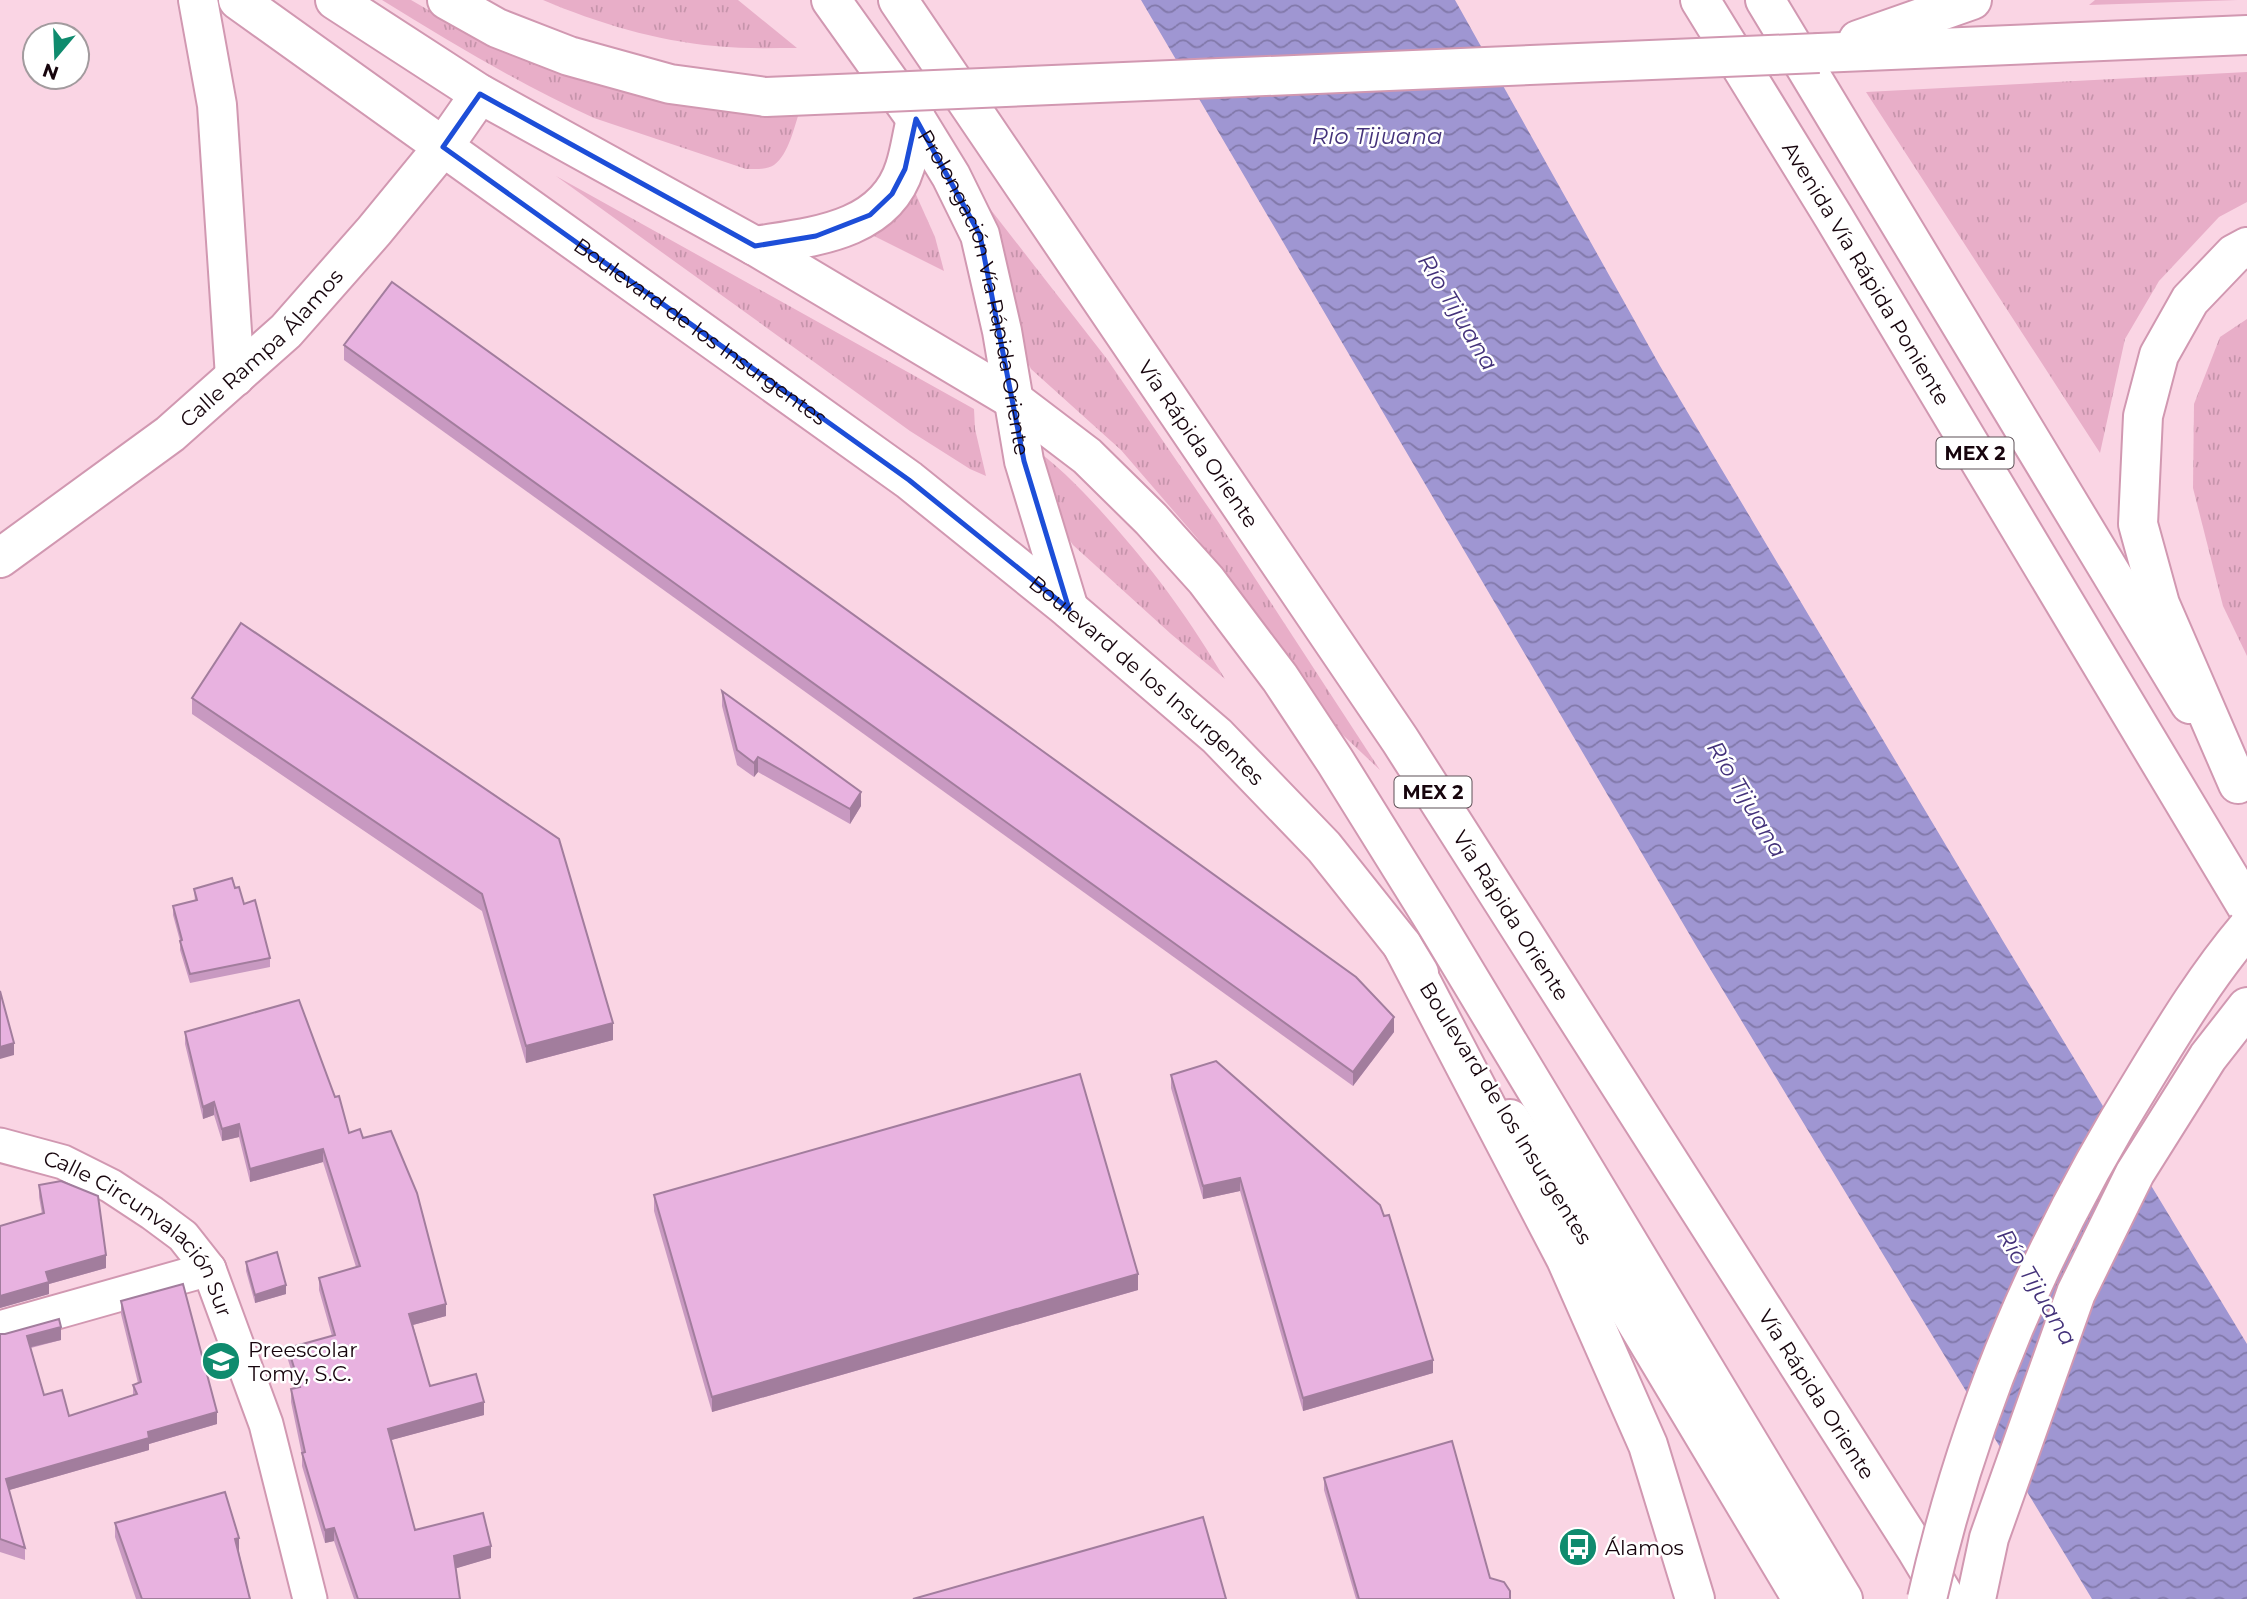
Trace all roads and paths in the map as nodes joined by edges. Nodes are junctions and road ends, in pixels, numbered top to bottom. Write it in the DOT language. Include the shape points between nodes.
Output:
graph roads {
  1 [pos="198,0"];
  2 [pos="238,0"];
  3 [pos="335,0"];
  4 [pos="447,0"];
  5 [pos="831,0"];
  6 [pos="898,0"];
  7 [pos="1700,0"];
  8 [pos="1765,0"];
  9 [pos="1972,0"];
  10 [pos="2247,36"];
  11 [pos="1819,53"];
  12 [pos="480,94"];
  13 [pos="916,119"];
  14 [pos="443,147"];
  15 [pos="755,246"];
  16 [pos="2247,247"];
  17 [pos="235,377"];
  18 [pos="1012,399"];
  19 [pos="0,558"];
  20 [pos="1069,609"];
  21 [pos="2243,791"];
  22 [pos="2247,907"];
  23 [pos="2247,928"];
  24 [pos="1402,945"];
  25 [pos="2247,1007"];
  26 [pos="0,1145"];
  27 [pos="209,1269"];
  28 [pos="0,1328"];
  29 [pos="310,1599"];
  30 [pos="1695,1599"];
  31 [pos="1802,1599"];
  32 [pos="1843,1599"];
  33 [pos="1927,1599"];
  34 [pos="1946,1599"];
  35 [pos="1976,1599"];
  1 -- 17 [label="main road" via="217,105"];
  2 -- 14 [label="main road, Boulevard de los Insurgentes"];
  3 -- 12 [label="main road, Boulevard de los Insurgentes"];
  4 -- 11 [label="main road, bridge" via="497,28 569,56 670,84 766,97"];
  5 -- 13 [label="main road, Prolongación Vía Rápida Oriente"];
  6 -- 34 [label="main road, Vía Rápida Oriente / MEX 2" via="1400,740"];
  7 -- 22 [label="main road, Avenida Vía Rápida Poniente / MEX 2"];
  8 -- 21 [label="main road"];
  9 -- 11 [label="main road"];
  10 -- 11 [label="main road"];
  12 -- 14 [label="main road, Calle Rampa Álamos"];
  12 -- 15 [label="main road, Boulevard de los Insurgentes"];
  13 -- 15 [label="main road" via="905,169 892,194 870,215 843,229"];
  13 -- 18 [label="main road, Prolongación Vía Rápida Oriente" via="980,235"];
  14 -- 17 [label="main road, Calle Rampa Álamos" via="310,306"];
  14 -- 20 [label="main road, Boulevard de los Insurgentes" via="909,480"];
  15 -- 18 [label="main road, Boulevard de los Insurgentes"];
  16 -- 21 [label="main road" via="2234,254 2190,300 2159,355 2143,416 2138,524 2160,604"];
  17 -- 19 [label="main road, Calle Rampa Álamos" via="170,434"];
  18 -- 20 [label="main road, Prolongación Vía Rápida Oriente" via="1024,461"];
  18 -- 32 [label="main road, Boulevard de los Insurgentes" via="1087,456 1151,519 1206,580 1280,678 1434,920"];
  20 -- 24 [label="main road, Boulevard de los Insurgentes" via="1217,736 1324,847"];
  23 -- 33 [label="main road, bridge" via="2177,1024 2114,1126 2040,1266 1992,1378 1944,1526"];
  24 -- 30 [label="main road" via="1566,1259 1648,1446"];
  24 -- 31 [label="main road, Boulevard de los Insurgentes" via="1611,1280"];
  25 -- 35 [label="main road" via="2208,1057 2135,1173 2077,1293 1989,1538"];
  26 -- 27 [label="street, Calle Circunvalación Sur" via="62,1162 111,1186 184,1237"];
  27 -- 28 [label="street"];
  27 -- 29 [label="street, Calle Circunvalación Sur" via="266,1424"];
}
